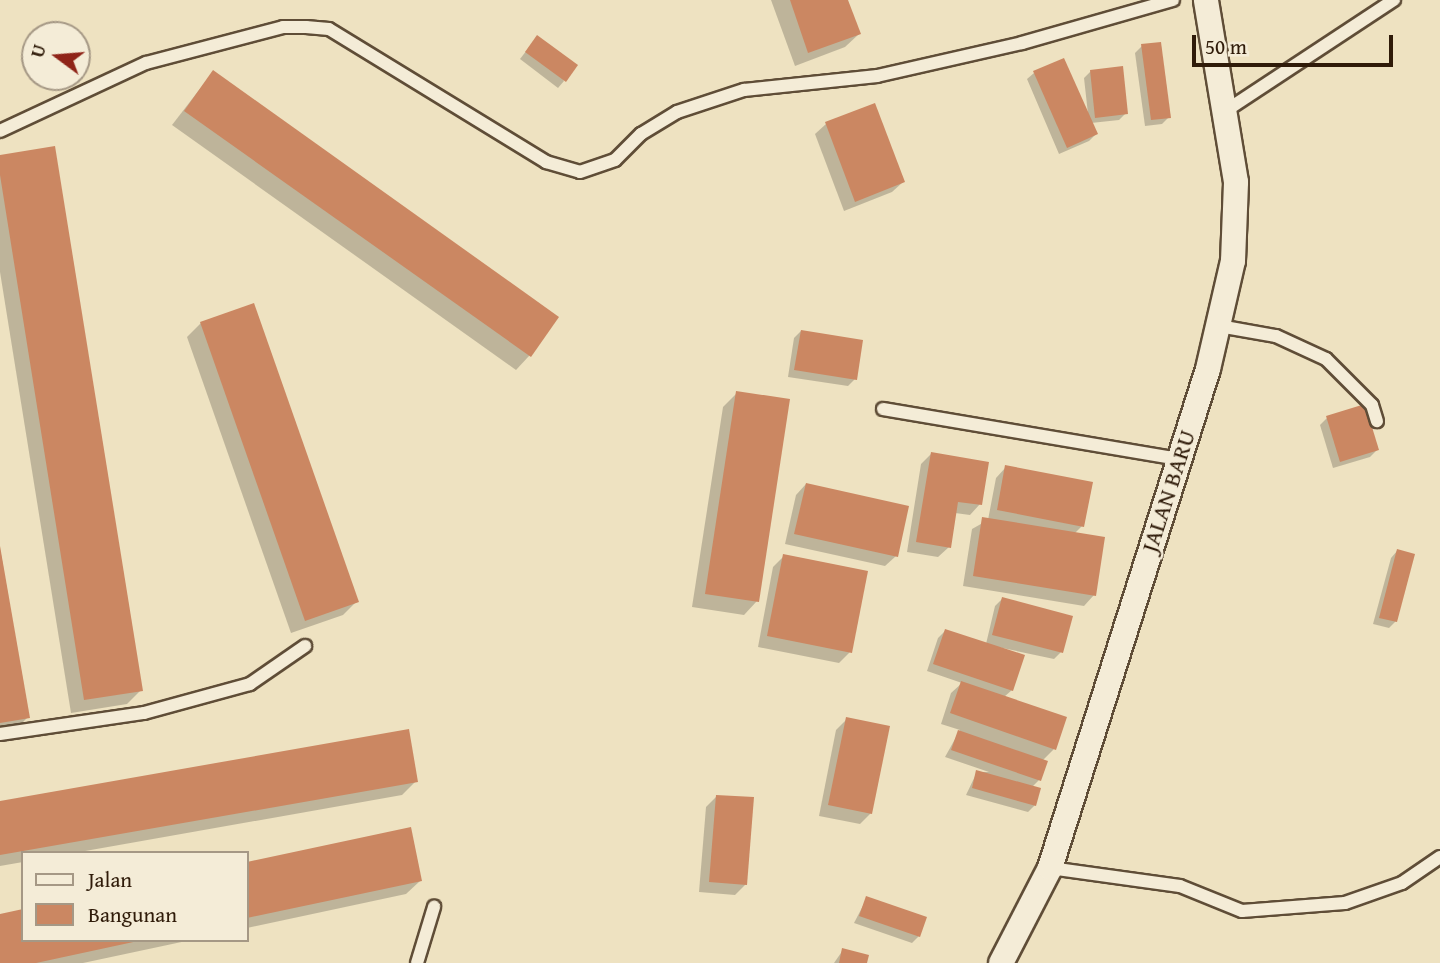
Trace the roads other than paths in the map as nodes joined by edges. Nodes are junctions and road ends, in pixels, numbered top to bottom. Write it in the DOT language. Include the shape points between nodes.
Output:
graph roads {
  1 [pos="1173,0"];
  2 [pos="1206,0"];
  3 [pos="1394,0"];
  4 [pos="1227,110"];
  5 [pos="0,131"];
  6 [pos="1219,326"];
  7 [pos="883,410"];
  8 [pos="1377,421"];
  9 [pos="1179,459"];
  10 [pos="305,646"];
  11 [pos="0,734"];
  12 [pos="1440,858"];
  13 [pos="1050,868"];
  14 [pos="434,907"];
  15 [pos="417,963"];
  16 [pos="1002,963"];
  1 -- 5 [label="lane" via="1021,43 877,76 734,93 658,121 615,160 580,172 546,162 329,29 306,27 284,27 146,63"];
  2 -- 4 [label="street, JALAN BARU"];
  3 -- 4 [label="lane"];
  4 -- 6 [label="street, JALAN BARU" via="1236,227"];
  6 -- 8 [label="lane" via="1276,336 1326,359 1372,405"];
  6 -- 9 [label="street, JALAN BARU"];
  7 -- 9 [label="lane"];
  9 -- 13 [label="street, JALAN BARU"];
  10 -- 11 [label="lane" via="250,684 144,713"];
  12 -- 13 [label="lane" via="1402,883 1345,903 1242,911 1180,886"];
  13 -- 16 [label="street, JALAN BARU"];
  14 -- 15 [label="lane"];
}
